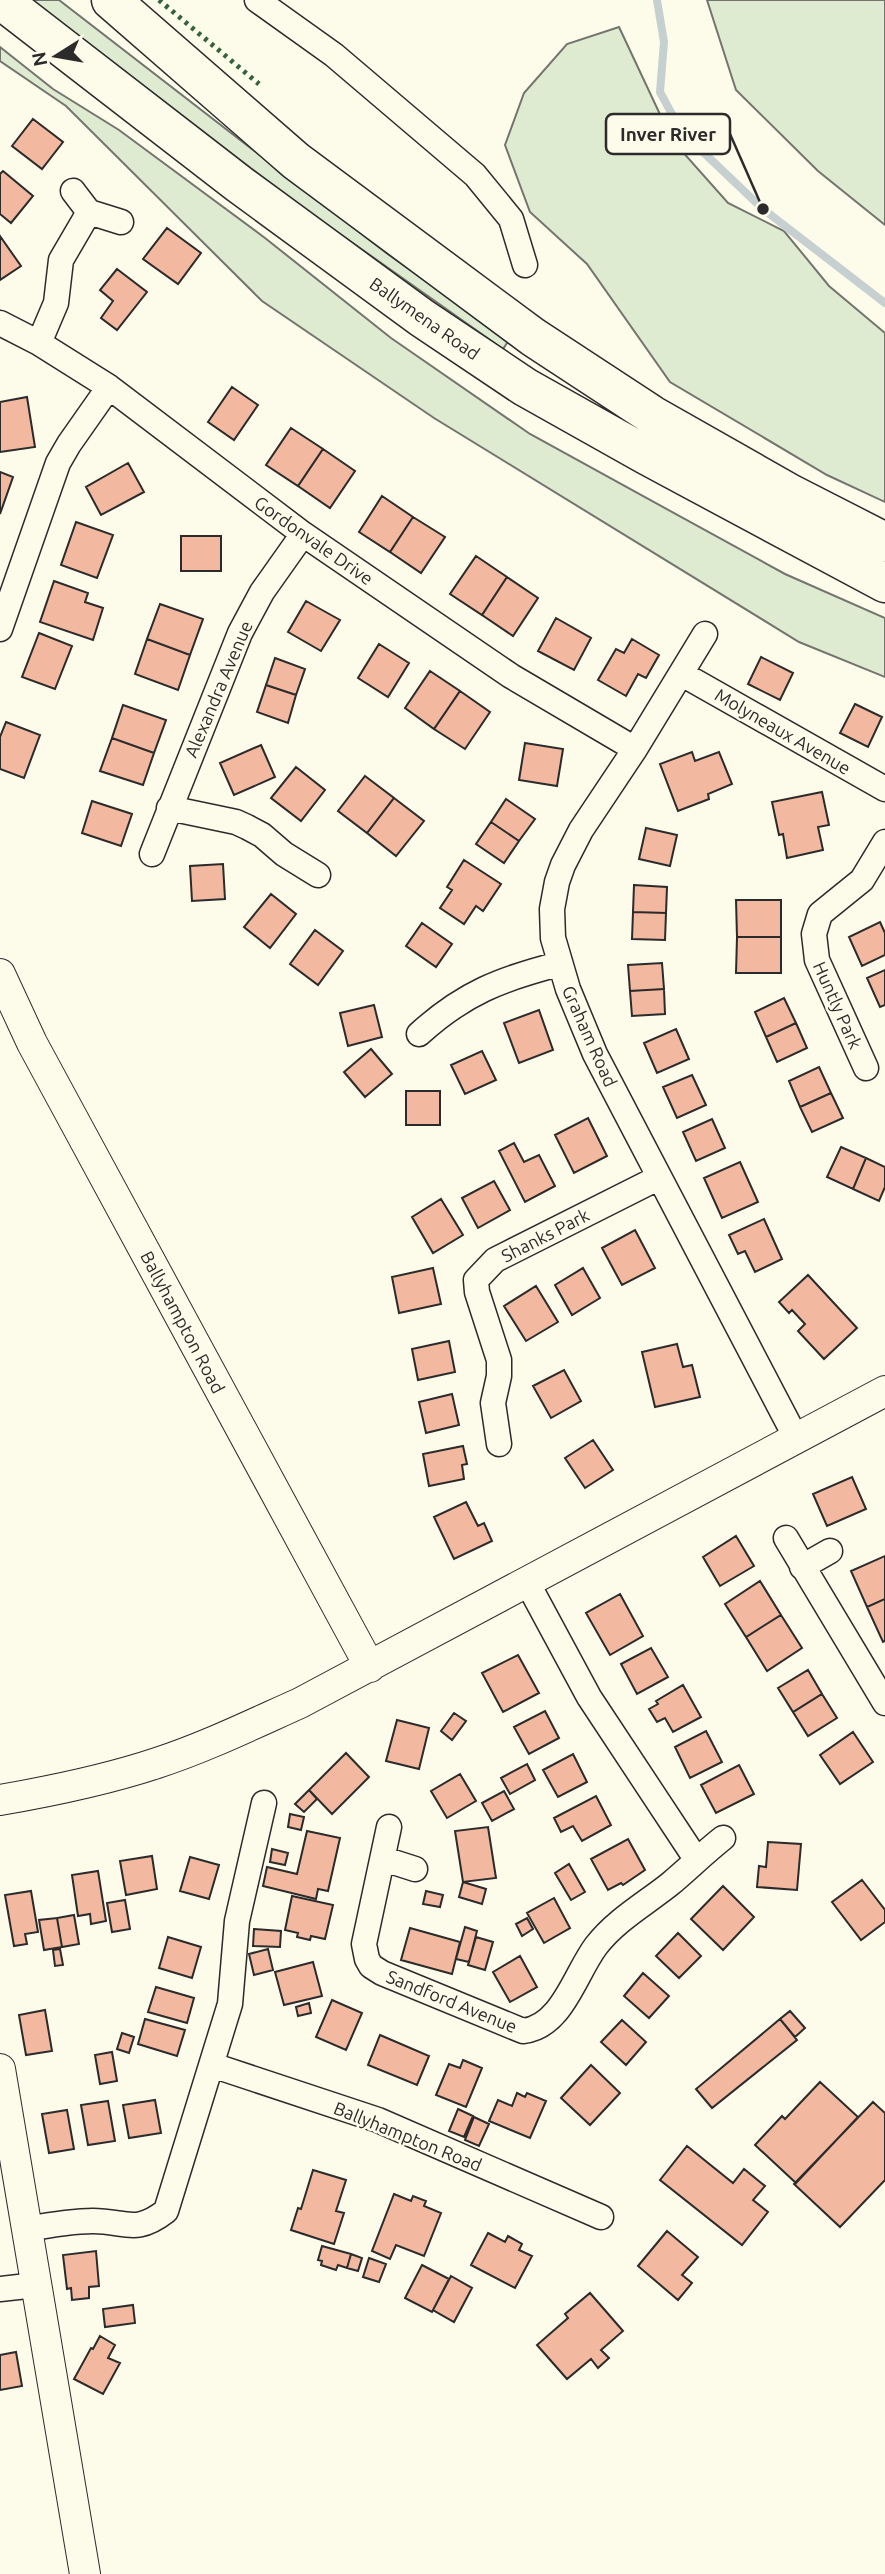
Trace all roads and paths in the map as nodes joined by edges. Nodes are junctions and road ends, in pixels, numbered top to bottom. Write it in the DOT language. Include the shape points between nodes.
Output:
graph roads {
  1 [pos="1,0"];
  2 [pos="88,0"];
  3 [pos="111,0"];
  4 [pos="257,0"];
  5 [pos="296,162"];
  6 [pos="73,191"];
  7 [pos="89,212"];
  8 [pos="121,222"];
  9 [pos="525,265"];
  10 [pos="0,323"];
  11 [pos="39,343"];
  12 [pos="109,387"];
  13 [pos="303,534"];
  14 [pos="885,542"];
  15 [pos="885,583"];
  16 [pos="0,629"];
  17 [pos="705,634"];
  18 [pos="682,674"];
  19 [pos="635,749"];
  20 [pos="885,789"];
  21 [pos="169,808"];
  22 [pos="885,842"];
  23 [pos="152,854"];
  24 [pos="318,875"];
  25 [pos="559,964"];
  26 [pos="0,974"];
  27 [pos="419,1034"];
  28 [pos="866,1068"];
  29 [pos="658,1178"];
  30 [pos="885,1391"];
  31 [pos="796,1438"];
  32 [pos="499,1444"];
  33 [pos="786,1538"];
  34 [pos="830,1551"];
  35 [pos="802,1567"];
  36 [pos="527,1582"];
  37 [pos="370,1667"];
  38 [pos="885,1703"];
  39 [pos="0,1800"];
  40 [pos="264,1803"];
  41 [pos="389,1827"];
  42 [pos="723,1838"];
  43 [pos="384,1859"];
  44 [pos="695,1859"];
  45 [pos="415,1868"];
  46 [pos="212,2065"];
  47 [pos="0,2069"];
  48 [pos="600,2217"];
  49 [pos="27,2229"];
  50 [pos="36,2285"];
  51 [pos="0,2289"];
  52 [pos="85,2574"];
  1 -- 15 [label="highway, Ballymena Road" via="239,184 525,387"];
  2 -- 5 [label="highway"];
  3 -- 5 [label="highway"];
  4 -- 9 [label="street" via="334,55 474,175 511,219"];
  5 -- 14 [label="highway" via="533,337 652,415"];
  6 -- 7 [label="street"];
  7 -- 8 [label="street"];
  7 -- 11 [label="street" via="61,260 56,303"];
  10 -- 11 [label="street, Gordonvale Drive"];
  11 -- 12 [label="street, Gordonvale Drive"];
  12 -- 13 [label="street, Gordonvale Drive"];
  12 -- 16 [label="street" via="58,464"];
  13 -- 19 [label="street, Gordonvale Drive" via="511,676"];
  13 -- 21 [label="street, Alexandra Avenue" via="250,612"];
  17 -- 18 [label="street, Graham Road"];
  18 -- 19 [label="street, Graham Road"];
  18 -- 20 [label="street, Molyneaux Avenue"];
  19 -- 25 [label="street, Graham Road" via="563,865 551,909"];
  21 -- 23 [label="street, Alexandra Avenue"];
  21 -- 24 [label="street" via="236,822"];
  22 -- 28 [label="street, Huntly Park" via="858,884 820,914 814,933 817,960"];
  25 -- 27 [label="street" via="505,979 455,1003"];
  25 -- 29 [label="street, Graham Road" via="595,1054"];
  26 -- 37 [label="street, Ballyhampton Road" via="32,1043"];
  29 -- 31 [label="street, Graham Road"];
  29 -- 32 [label="street, Shanks Park" via="495,1260 476,1280 499,1360 493,1403"];
  30 -- 31 [label="street"];
  31 -- 36 [label="street"];
  33 -- 35 [label="street"];
  34 -- 35 [label="street"];
  35 -- 38 [label="street"];
  36 -- 37 [label="street"];
  36 -- 44 [label="street" via="589,1697"];
  37 -- 39 [label="street" via="219,1740 168,1759"];
  40 -- 46 [label="street" via="237,1921 230,2004"];
  41 -- 43 [label="street, Sandford Avenue"];
  42 -- 44 [label="street, Sandford Avenue"];
  43 -- 44 [label="street, Sandford Avenue" via="365,1944 370,1966 523,2031 550,2020 603,1937"];
  43 -- 45 [label="street"];
  46 -- 48 [label="street, Ballyhampton Road" via="378,2120"];
  46 -- 49 [label="street" via="166,2211 139,2225 97,2221"];
  47 -- 49 [label="street"];
  49 -- 50 [label="street"];
  50 -- 51 [label="street"];
  50 -- 52 [label="street"];
}
